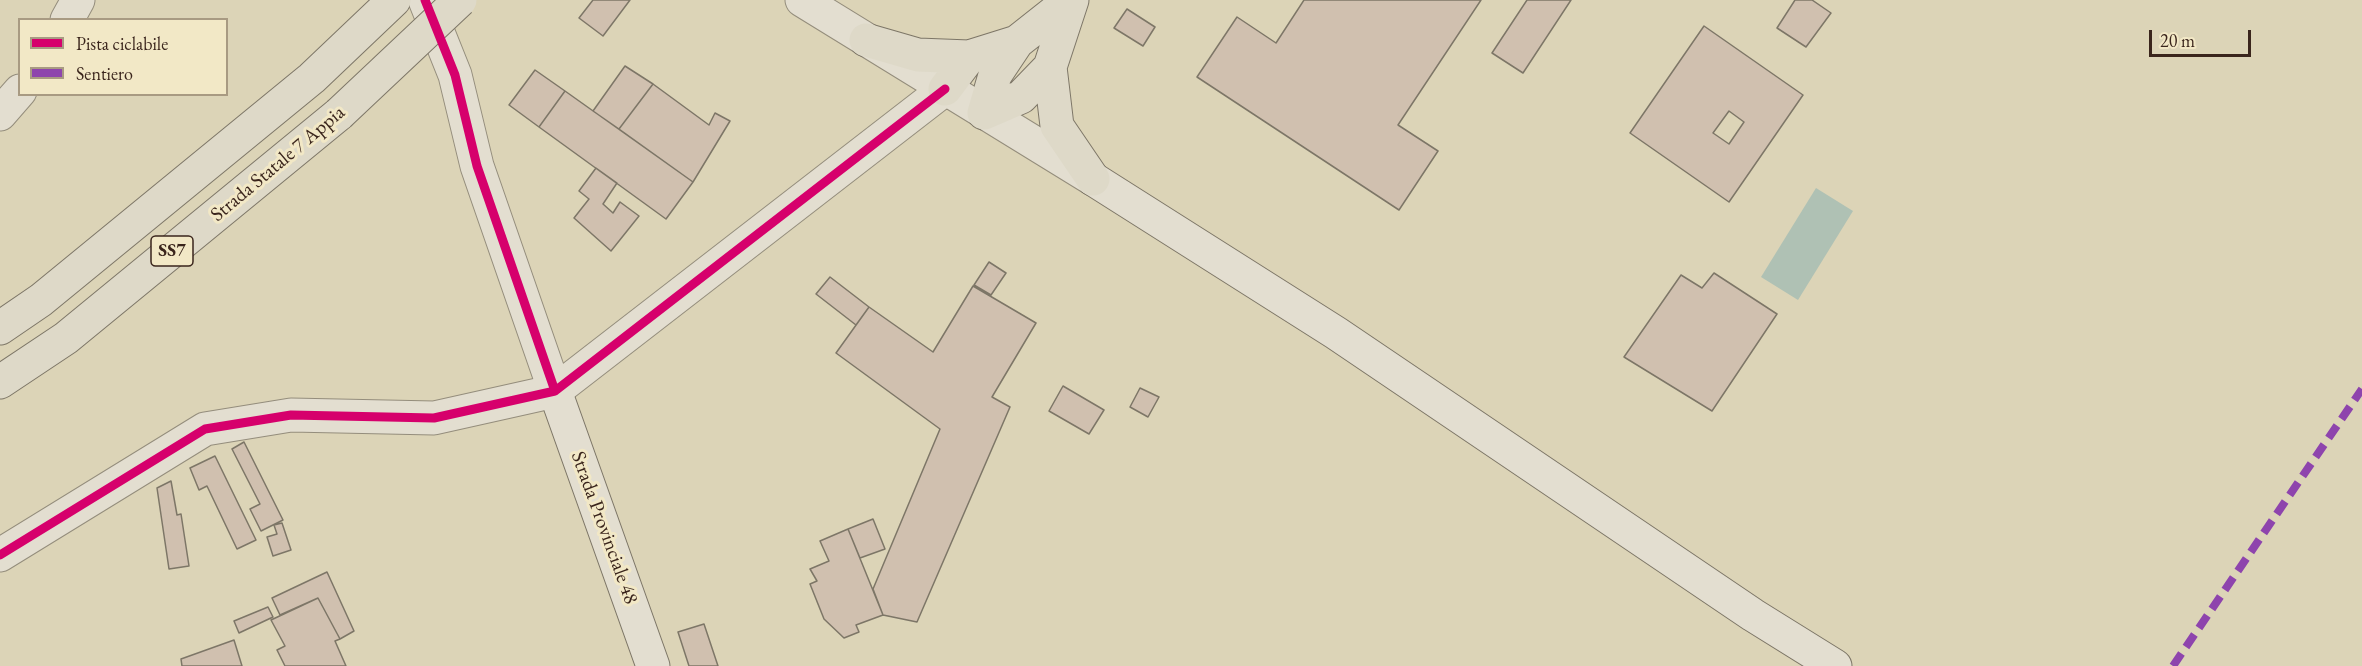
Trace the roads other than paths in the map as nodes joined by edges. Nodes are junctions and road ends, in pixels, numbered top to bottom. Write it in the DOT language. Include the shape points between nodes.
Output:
graph roads {
  1 [pos="78,0"];
  2 [pos="394,0"];
  3 [pos="425,0"];
  4 [pos="460,0"];
  5 [pos="801,0"];
  6 [pos="1071,0"];
  7 [pos="68,18"];
  8 [pos="866,40"];
  9 [pos="1017,42"];
  10 [pos="969,57"];
  11 [pos="1050,67"];
  12 [pos="945,89"];
  13 [pos="18,93"];
  14 [pos="984,113"];
  15 [pos="0,114"];
  16 [pos="1093,179"];
  17 [pos="0,328"];
  18 [pos="0,382"];
  19 [pos="555,391"];
  20 [pos="0,555"];
  21 [pos="653,666"];
  22 [pos="1835,666"];
  1 -- 7 [label="street"];
  2 -- 17 [label="highway, SS7" via="312,78 41,300"];
  3 -- 19 [label="street, Strada Provinciale 48" via="455,75 477,166"];
  4 -- 18 [label="highway, Strada Statale 7 Appia / SS7, bridge" via="339,114 66,338"];
  5 -- 8 [label="street"];
  6 -- 9 [label="highway"];
  6 -- 11 [label="highway"];
  8 -- 10 [label="highway" via="918,55"];
  8 -- 12 [label="street"];
  9 -- 10 [label="highway"];
  9 -- 14 [label="highway" via="995,75"];
  10 -- 12 [label="highway"];
  11 -- 14 [label="highway" via="1021,97"];
  11 -- 16 [label="highway" via="1057,126"];
  12 -- 14 [label="street"];
  12 -- 19 [label="street"];
  13 -- 15 [label="street"];
  14 -- 16 [label="street"];
  16 -- 22 [label="street" via="1336,333"];
  19 -- 20 [label="street" via="434,418 291,415 205,429"];
  19 -- 21 [label="street, Strada Provinciale 48"];
}
